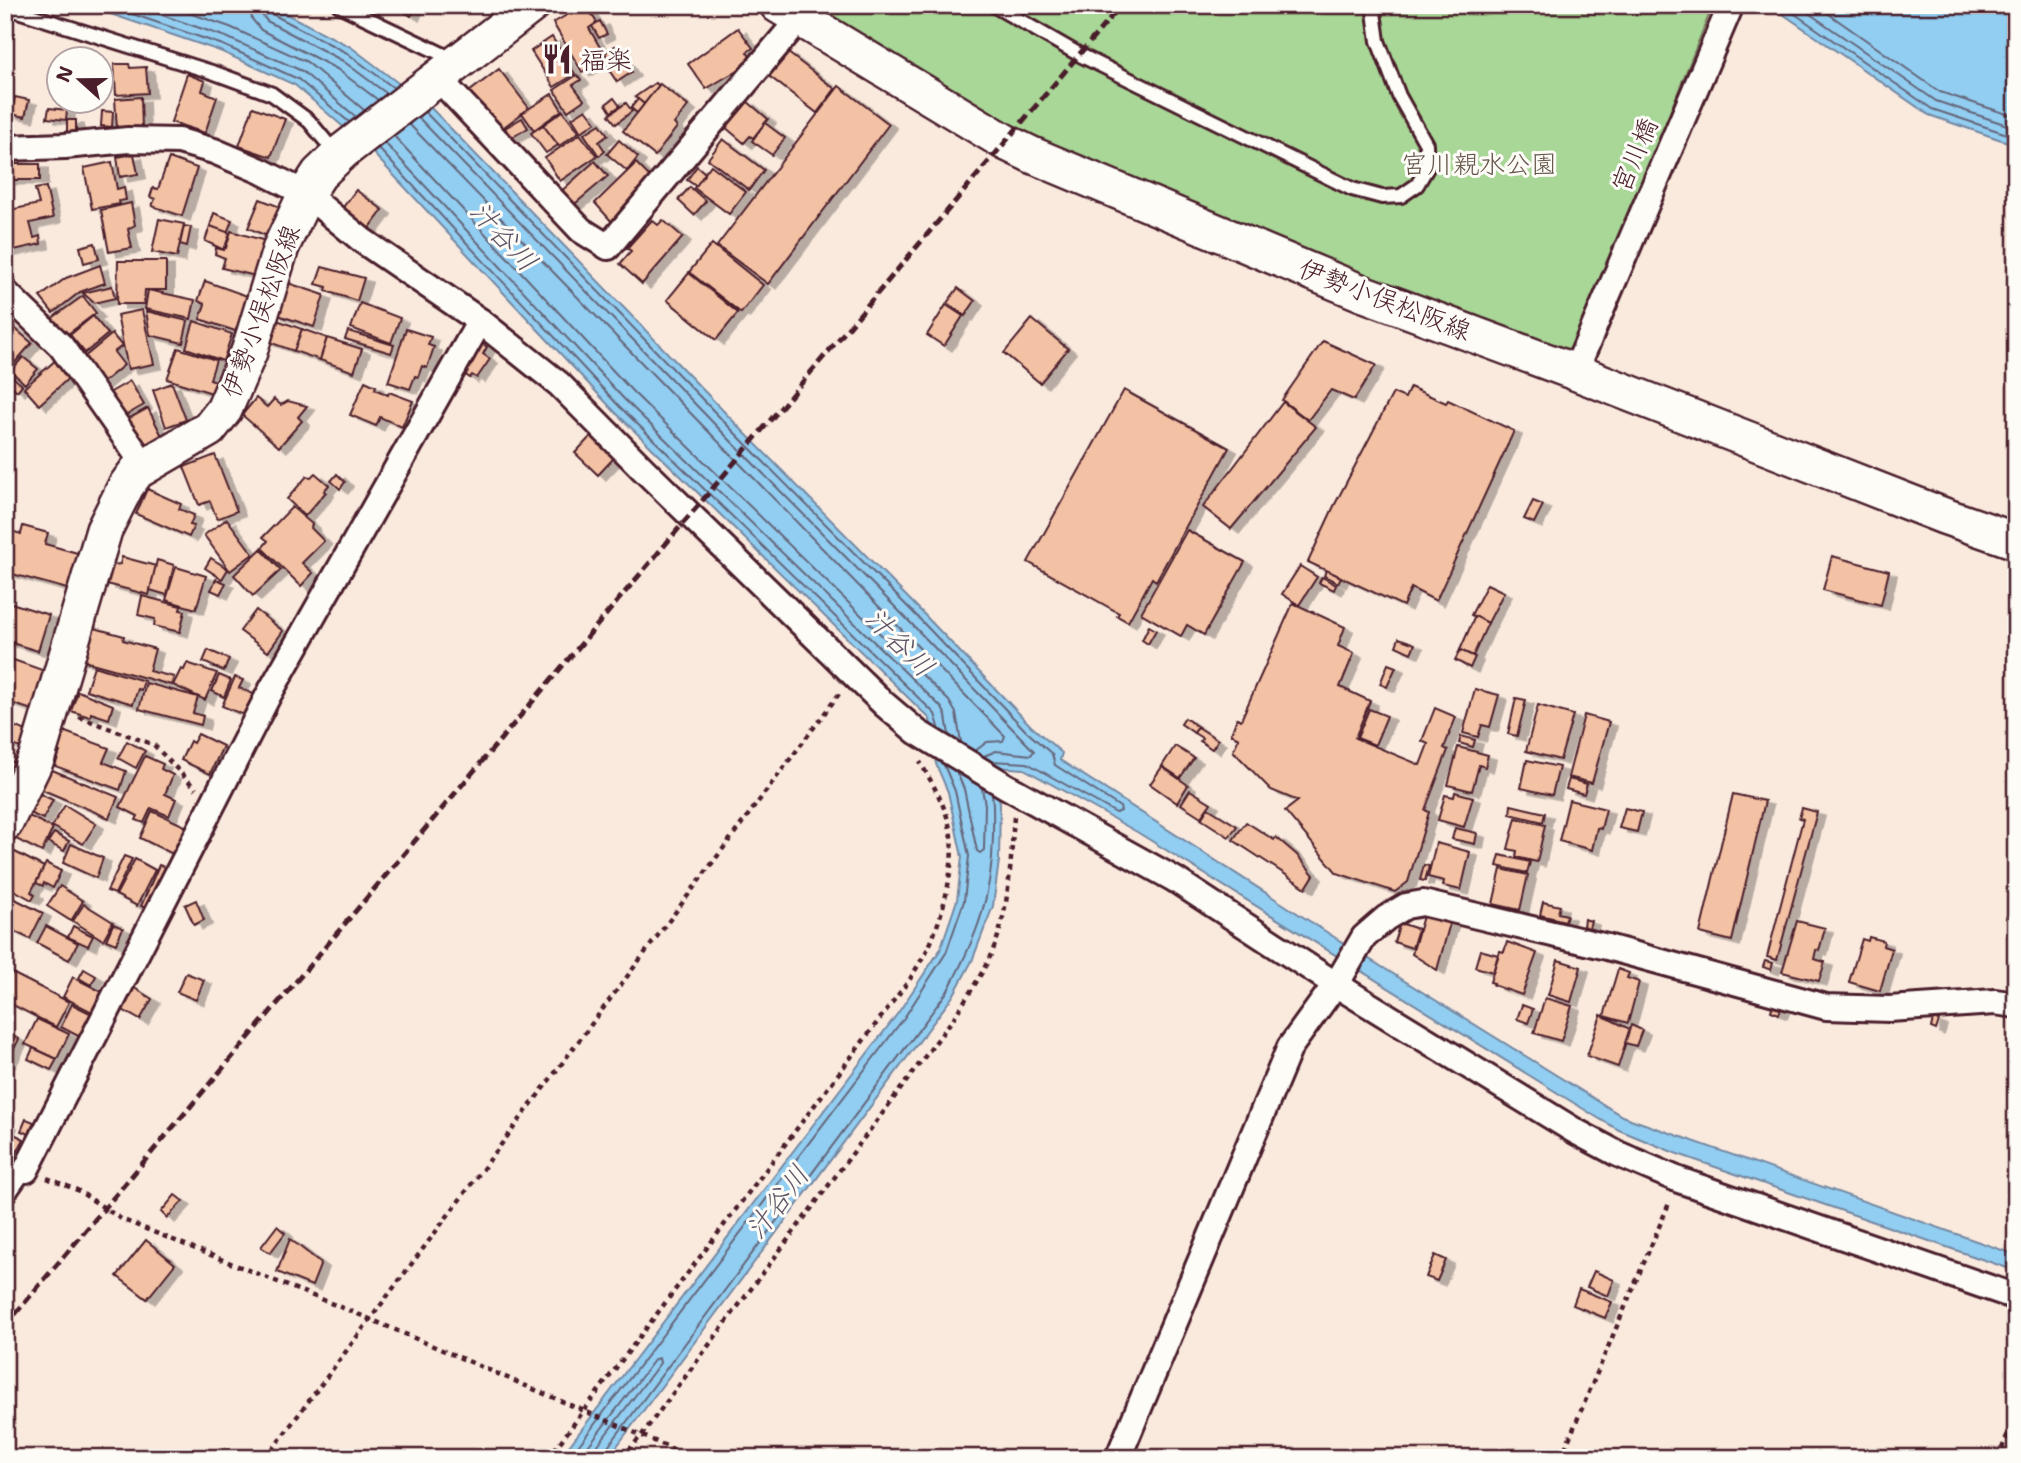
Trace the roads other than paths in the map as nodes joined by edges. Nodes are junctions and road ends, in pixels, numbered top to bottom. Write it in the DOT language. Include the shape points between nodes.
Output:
graph roads {
  1 [pos="339,5"];
  2 [pos="532,5"];
  3 [pos="993,5"];
  4 [pos="1373,5"];
  5 [pos="1731,5"];
  6 [pos="5,7"];
  7 [pos="789,12"];
  8 [pos="439,75"];
  9 [pos="5,148"];
  10 [pos="340,154"];
  11 [pos="306,194"];
  12 [pos="8,301"];
  13 [pos="480,321"];
  14 [pos="1575,372"];
  15 [pos="145,466"];
  16 [pos="2016,541"];
  17 [pos="5,823"];
  18 [pos="1337,981"];
  19 [pos="2016,1005"];
  20 [pos="26,1170"];
  21 [pos="5,1200"];
  22 [pos="2016,1297"];
  23 [pos="1118,1458"];
  1 -- 8 [label="lane" via="442,54"];
  2 -- 8 [label="main road, 伊勢小俣松阪線"];
  3 -- 4 [label="lane" via="1080,55 1352,189 1382,197 1401,196 1417,185 1427,168 1426,144 1399,96 1378,41"];
  5 -- 14 [label="street, 宮川橋"];
  6 -- 10 [label="lane" via="272,94 309,121"];
  7 -- 8 [label="street" via="608,247 581,230"];
  7 -- 14 [label="main road, 伊勢小俣松阪線" via="1032,156 1362,293"];
  8 -- 10 [label="main road, 伊勢小俣松阪線"];
  9 -- 11 [label="street" via="128,139 179,141 214,151"];
  10 -- 11 [label="main road, 伊勢小俣松阪線"];
  11 -- 13 [label="street" via="363,241"];
  11 -- 15 [label="main road, 伊勢小俣松阪線" via="281,247 249,352 224,410 209,429"];
  12 -- 15 [label="street" via="61,346"];
  13 -- 18 [label="street" via="559,384 917,732 1174,880"];
  13 -- 20 [label="street" via="269,694"];
  14 -- 16 [label="main road, 伊勢小俣松阪線"];
  15 -- 17 [label="main road, 伊勢小俣松阪線" via="126,486 104,530 37,757"];
  18 -- 19 [label="street" via="1364,937 1406,906 1423,902 1826,1007"];
  18 -- 22 [label="street" via="1618,1154 1679,1180"];
  18 -- 23 [label="street" via="1290,1047"];
  20 -- 21 [label="lane"];
}
